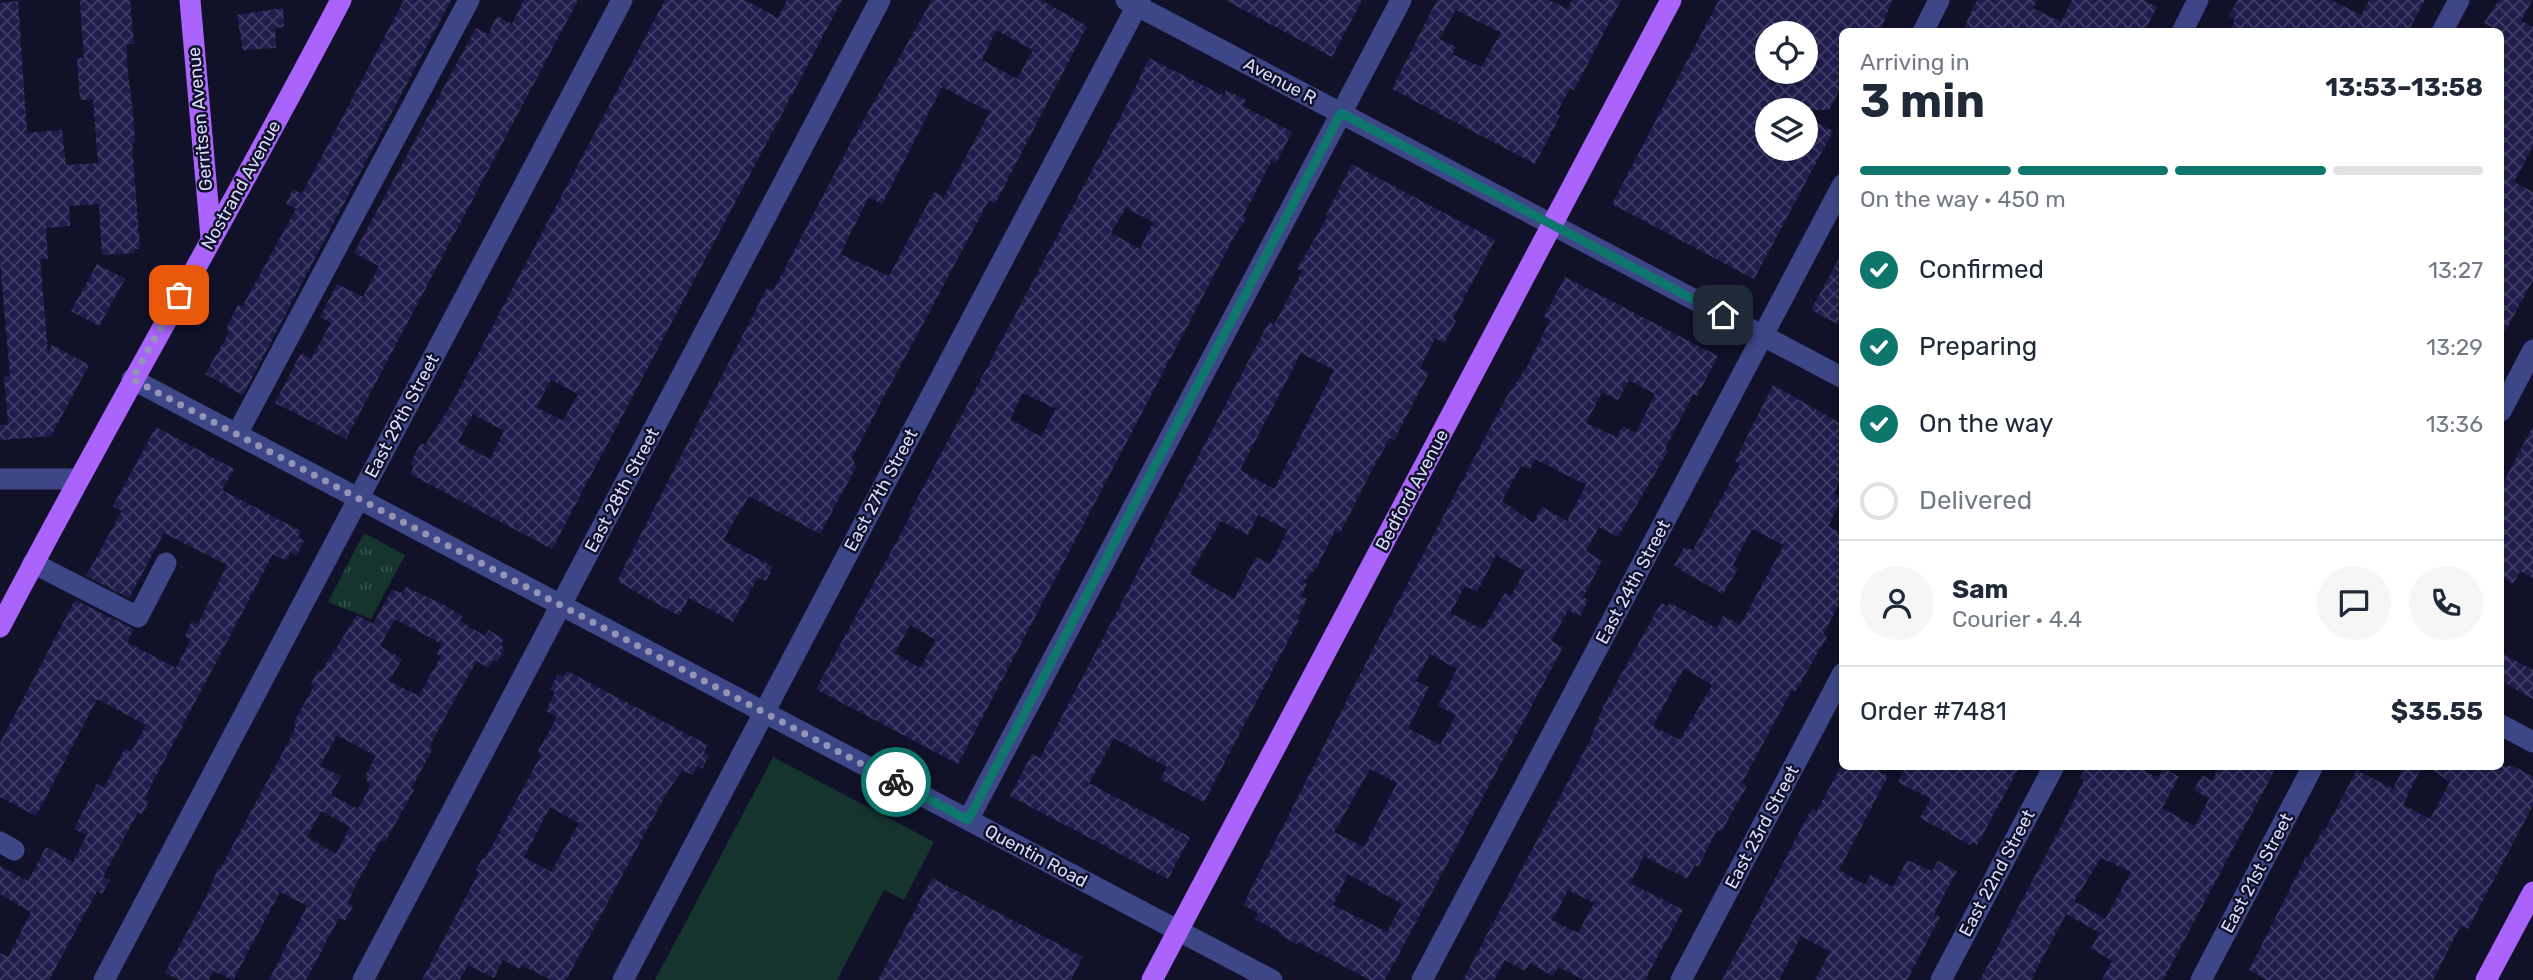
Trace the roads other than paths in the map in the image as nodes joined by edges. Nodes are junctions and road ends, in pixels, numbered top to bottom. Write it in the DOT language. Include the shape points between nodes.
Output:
graph roads {
  1 [pos="190,0"];
  2 [pos="341,0"];
  3 [pos="469,0"];
  4 [pos="622,0"];
  5 [pos="880,0"];
  6 [pos="1401,0"];
  7 [pos="1671,0"];
  8 [pos="1940,0"];
  9 [pos="2198,0"];
  10 [pos="2459,0"];
  11 [pos="1134,2"];
  12 [pos="1925,28"];
  13 [pos="2184,28"];
  14 [pos="2444,28"];
  15 [pos="1341,113"];
  16 [pos="1839,192"];
  17 [pos="1553,225"];
  18 [pos="211,238"];
  19 [pos="1763,336"];
  20 [pos="2533,350"];
  21 [pos="1839,376"];
  22 [pos="132,379"];
  23 [pos="2504,405"];
  24 [pos="237,434"];
  25 [pos="0,479"];
  26 [pos="77,479"];
  27 [pos="358,498"];
  28 [pos="33,563"];
  29 [pos="166,563"];
  30 [pos="561,605"];
  31 [pos="0,627"];
  32 [pos="1839,681"];
  33 [pos="764,712"];
  34 [pos="2504,727"];
  35 [pos="2533,742"];
  36 [pos="2052,770"];
  37 [pos="2312,770"];
  38 [pos="968,820"];
  39 [pos="2533,892"];
  40 [pos="1178,931"];
  41 [pos="104,980"];
  42 [pos="363,980"];
  43 [pos="623,980"];
  44 [pos="1152,980"];
  45 [pos="1272,980"];
  46 [pos="1422,980"];
  47 [pos="1681,980"];
  48 [pos="1941,980"];
  49 [pos="2201,980"];
  50 [pos="2486,980"];
  1 -- 18 [label="main road, Gerritsen Avenue"];
  2 -- 18 [label="main road, Nostrand Avenue"];
  3 -- 24 [label="street"];
  4 -- 27 [label="street, East 29th Street"];
  5 -- 30 [label="street, East 28th Street"];
  6 -- 15 [label="street"];
  7 -- 17 [label="main road, Bedford Avenue"];
  8 -- 12 [label="street"];
  9 -- 13 [label="street"];
  10 -- 14 [label="street"];
  11 -- 15 [label="street, Avenue R"];
  11 -- 33 [label="street, East 27th Street"];
  15 -- 17 [label="street, Avenue R"];
  15 -- 38 [label="street"];
  16 -- 19 [label="street, East 24th Street"];
  17 -- 19 [label="street, Avenue R"];
  17 -- 40 [label="main road, Bedford Avenue"];
  18 -- 22 [label="main road, Nostrand Avenue"];
  19 -- 21 [label="street, Avenue R"];
  19 -- 46 [label="street, East 24th Street"];
  20 -- 23 [label="street"];
  22 -- 24 [label="street, Quentin Road"];
  22 -- 26 [label="main road, Nostrand Avenue"];
  24 -- 27 [label="street, Quentin Road"];
  25 -- 26 [label="street"];
  26 -- 28 [label="main road, Nostrand Avenue"];
  27 -- 30 [label="street, Quentin Road"];
  27 -- 41 [label="street, East 29th Street"];
  28 -- 29 [label="street" via="138,617"];
  28 -- 31 [label="main road, Nostrand Avenue"];
  30 -- 33 [label="street, Quentin Road"];
  30 -- 42 [label="street, East 28th Street"];
  32 -- 47 [label="street, East 23rd Street"];
  33 -- 38 [label="street, Quentin Road"];
  33 -- 43 [label="street, East 27th Street"];
  34 -- 35 [label="street"];
  36 -- 48 [label="street, East 22nd Street"];
  37 -- 49 [label="street, East 21st Street"];
  38 -- 40 [label="street, Quentin Road"];
  39 -- 50 [label="main road"];
  40 -- 44 [label="main road, Bedford Avenue"];
  40 -- 45 [label="street, Quentin Road"];
}
